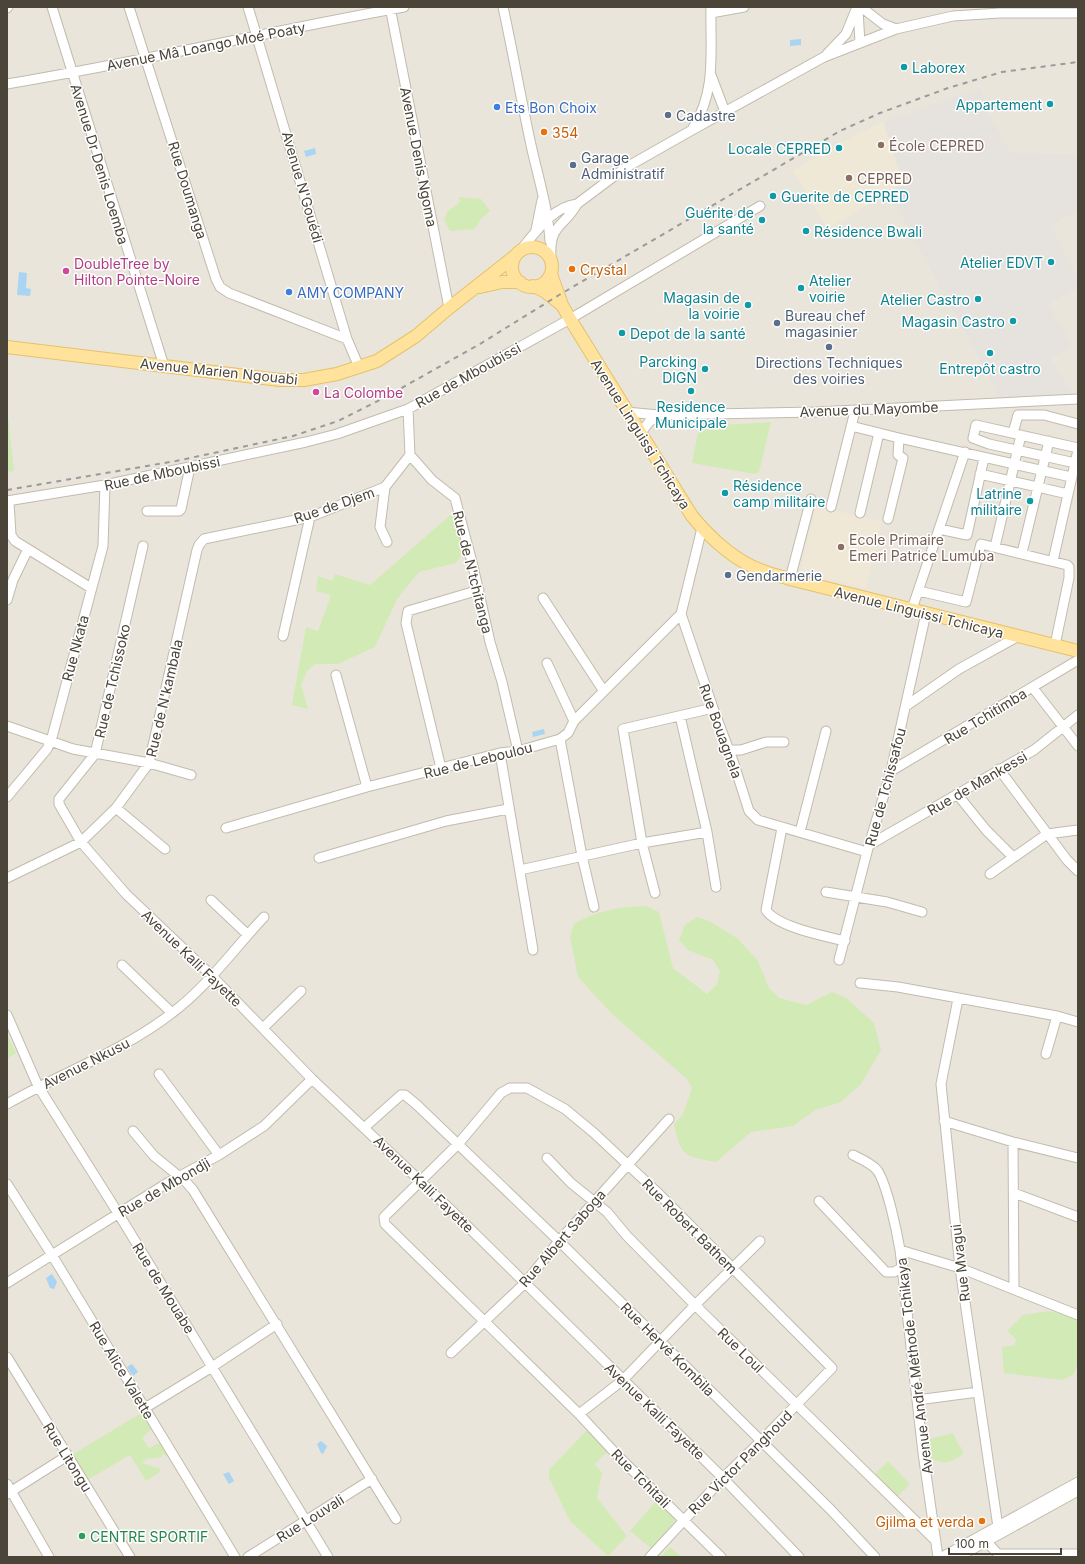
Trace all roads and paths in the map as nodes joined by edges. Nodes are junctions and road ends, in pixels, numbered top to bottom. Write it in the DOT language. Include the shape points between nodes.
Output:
graph roads {
  1 [pos="52,7"];
  2 [pos="129,7"];
  3 [pos="248,7"];
  4 [pos="404,7"];
  5 [pos="503,7"];
  6 [pos="744,7"];
  7 [pos="858,7"];
  8 [pos="390,8"];
  9 [pos="711,10"];
  10 [pos="1000,10"];
  11 [pos="953,12"];
  12 [pos="1078,13"];
  13 [pos="896,29"];
  14 [pos="257,35"];
  15 [pos="860,43"];
  16 [pos="147,57"];
  17 [pos="824,57"];
  18 [pos="72,73"];
  19 [pos="711,74"];
  20 [pos="7,84"];
  21 [pos="725,112"];
  22 [pos="692,130"];
  23 [pos="542,196"];
  24 [pos="577,204"];
  25 [pos="760,206"];
  26 [pos="566,208"];
  27 [pos="548,218"];
  28 [pos="535,233"];
  29 [pos="550,245"];
  30 [pos="518,253"];
  31 [pos="551,259"];
  32 [pos="551,274"];
  33 [pos="520,282"];
  34 [pos="533,286"];
  35 [pos="476,288"];
  36 [pos="562,304"];
  37 [pos="449,308"];
  38 [pos="570,319"];
  39 [pos="347,339"];
  40 [pos="7,347"];
  41 [pos="164,366"];
  42 [pos="359,367"];
  43 [pos="1078,399"];
  44 [pos="408,409"];
  45 [pos="855,411"];
  46 [pos="626,412"];
  47 [pos="659,415"];
  48 [pos="1078,424"];
  49 [pos="851,426"];
  50 [pos="879,433"];
  51 [pos="640,434"];
  52 [pos="1017,434"];
  53 [pos="899,438"];
  54 [pos="1049,441"];
  55 [pos="1078,449"];
  56 [pos="1018,451"];
  57 [pos="965,452"];
  58 [pos="410,455"];
  59 [pos="1046,457"];
  60 [pos="984,458"];
  61 [pos="1075,464"];
  62 [pos="1014,465"];
  63 [pos="190,467"];
  64 [pos="1042,472"];
  65 [pos="980,474"];
  66 [pos="1071,478"];
  67 [pos="1010,481"];
  68 [pos="105,485"];
  69 [pos="385,487"];
  70 [pos="1038,487"];
  71 [pos="1068,494"];
  72 [pos="811,499"];
  73 [pos="8,501"];
  74 [pos="831,507"];
  75 [pos="147,510"];
  76 [pos="860,513"];
  77 [pos="310,516"];
  78 [pos="888,519"];
  79 [pos="702,528"];
  80 [pos="939,529"];
  81 [pos="387,542"];
  82 [pos="199,545"];
  83 [pos="143,546"];
  84 [pos="994,547"];
  85 [pos="28,551"];
  86 [pos="1022,553"];
  87 [pos="1053,561"];
  88 [pos="790,579"];
  89 [pos="10,581"];
  90 [pos="91,588"];
  91 [pos="479,590"];
  92 [pos="919,591"];
  93 [pos="542,598"];
  94 [pos="7,600"];
  95 [pos="912,609"];
  96 [pos="926,613"];
  97 [pos="681,614"];
  98 [pos="283,636"];
  99 [pos="1017,637"];
  100 [pos="1055,645"];
  101 [pos="1078,651"];
  102 [pos="1078,660"];
  103 [pos="547,663"];
  104 [pos="336,674"];
  105 [pos="1033,688"];
  106 [pos="603,690"];
  107 [pos="906,706"];
  108 [pos="712,708"];
  109 [pos="1078,715"];
  110 [pos="680,716"];
  111 [pos="574,721"];
  112 [pos="7,726"];
  113 [pos="1064,726"];
  114 [pos="826,731"];
  115 [pos="560,739"];
  116 [pos="51,741"];
  117 [pos="784,742"];
  118 [pos="1078,746"];
  119 [pos="730,750"];
  120 [pos="518,751"];
  121 [pos="500,753"];
  122 [pos="95,754"];
  123 [pos="149,763"];
  124 [pos="442,768"];
  125 [pos="999,769"];
  126 [pos="891,771"];
  127 [pos="191,775"];
  128 [pos="367,787"];
  129 [pos="958,794"];
  130 [pos="7,797"];
  131 [pos="59,804"];
  132 [pos="116,808"];
  133 [pos="508,809"];
  134 [pos="226,828"];
  135 [pos="782,828"];
  136 [pos="1078,830"];
  137 [pos="707,832"];
  138 [pos="800,832"];
  139 [pos="1047,834"];
  140 [pos="81,842"];
  141 [pos="642,843"];
  142 [pos="869,848"];
  143 [pos="165,849"];
  144 [pos="582,856"];
  145 [pos="1013,857"];
  146 [pos="319,858"];
  147 [pos="520,870"];
  148 [pos="1078,871"];
  149 [pos="990,874"];
  150 [pos="7,878"];
  151 [pos="716,887"];
  152 [pos="826,892"];
  153 [pos="655,894"];
  154 [pos="856,898"];
  155 [pos="212,900"];
  156 [pos="594,907"];
  157 [pos="922,912"];
  158 [pos="264,917"];
  159 [pos="248,935"];
  160 [pos="845,941"];
  161 [pos="533,950"];
  162 [pos="839,960"];
  163 [pos="122,965"];
  164 [pos="212,975"];
  165 [pos="860,983"];
  166 [pos="300,991"];
  167 [pos="958,999"];
  168 [pos="172,1013"];
  169 [pos="7,1015"];
  170 [pos="1057,1016"];
  171 [pos="1078,1022"];
  172 [pos="263,1028"];
  173 [pos="1046,1054"];
  174 [pos="159,1074"];
  175 [pos="312,1079"];
  176 [pos="38,1086"];
  177 [pos="7,1104"];
  178 [pos="669,1120"];
  179 [pos="944,1121"];
  180 [pos="365,1127"];
  181 [pos="133,1131"];
  182 [pos="1013,1142"];
  183 [pos="458,1144"];
  184 [pos="220,1155"];
  185 [pos="853,1155"];
  186 [pos="547,1158"];
  187 [pos="1078,1158"];
  188 [pos="628,1164"];
  189 [pos="179,1177"];
  190 [pos="420,1181"];
  191 [pos="7,1184"];
  192 [pos="1014,1193"];
  193 [pos="594,1201"];
  194 [pos="819,1201"];
  195 [pos="118,1213"];
  196 [pos="1078,1217"];
  197 [pos="385,1219"];
  198 [pos="559,1241"];
  199 [pos="760,1241"];
  200 [pos="900,1250"];
  201 [pos="52,1255"];
  202 [pos="903,1267"];
  203 [pos="732,1268"];
  204 [pos="960,1268"];
  205 [pos="7,1283"];
  206 [pos="525,1283"];
  207 [pos="1014,1289"];
  208 [pos="695,1305"];
  209 [pos="1078,1315"];
  210 [pos="485,1321"];
  211 [pos="277,1324"];
  212 [pos="660,1342"];
  213 [pos="451,1353"];
  214 [pos="7,1358"];
  215 [pos="212,1367"];
  216 [pos="832,1368"];
  217 [pos="623,1380"];
  218 [pos="978,1392"];
  219 [pos="917,1400"];
  220 [pos="797,1404"];
  221 [pos="145,1408"];
  222 [pos="579,1414"];
  223 [pos="761,1441"];
  224 [pos="67,1456"];
  225 [pos="723,1478"];
  226 [pos="372,1479"];
  227 [pos="1078,1482"];
  228 [pos="8,1489"];
  229 [pos="1078,1491"];
  230 [pos="396,1519"];
  231 [pos="306,1520"];
  232 [pos="683,1520"];
  233 [pos="998,1527"];
  234 [pos="936,1541"];
  235 [pos="986,1541"];
  236 [pos="1075,1555"];
  237 [pos="999,1556"];
  238 [pos="49,1557"];
  239 [pos="130,1557"];
  240 [pos="235,1557"];
  241 [pos="248,1557"];
  242 [pos="328,1557"];
  243 [pos="650,1557"];
  244 [pos="721,1557"];
  245 [pos="799,1557"];
  246 [pos="875,1557"];
  247 [pos="938,1557"];
  248 [pos="942,1557"];
  249 [pos="958,1557"];
  1 -- 18 [label="street, Avenue Dr Denis Loemba"];
  2 -- 16 [label="street, Rue Doumanga"];
  3 -- 14 [label="street, Avenue N'Gouédi"];
  4 -- 8 [label="street, Avenue Mâ Loango Moé Poaty"];
  5 -- 23 [label="street"];
  6 -- 9 [label="street"];
  7 -- 13 [label="street" via="883,24"];
  7 -- 15 [label="street"];
  7 -- 17 [label="street" via="846,34"];
  8 -- 14 [label="street, Avenue Mâ Loango Moé Poaty"];
  8 -- 37 [label="street, Avenue Denis Ngoma"];
  9 -- 19 [label="street"];
  10 -- 11 [label="street, Avenue Marien Ngouabi"];
  10 -- 12 [label="street, Avenue Marien Ngouabi"];
  11 -- 13 [label="street, Avenue Marien Ngouabi"];
  13 -- 15 [label="street, Avenue Marien Ngouabi"];
  14 -- 16 [label="street, Avenue Mâ Loango Moé Poaty"];
  14 -- 39 [label="street, Avenue N'Gouédi"];
  15 -- 17 [label="street, Avenue Marien Ngouabi"];
  16 -- 18 [label="street, Avenue Mâ Loango Moé Poaty"];
  16 -- 39 [label="street, Rue Doumanga" via="220,287 229,293"];
  17 -- 21 [label="street, Avenue Marien Ngouabi"];
  18 -- 20 [label="street, Avenue Mâ Loango Moé Poaty"];
  18 -- 41 [label="street, Avenue Dr Denis Loemba"];
  19 -- 21 [label="street"];
  19 -- 22 [label="street" via="706,104"];
  21 -- 22 [label="street, Avenue Marien Ngouabi"];
  22 -- 24 [label="street, Avenue Marien Ngouabi" via="625,168"];
  23 -- 26 [label="street" via="554,206"];
  23 -- 27 [label="street, Avenue Marien Ngouabi"];
  23 -- 28 [label="street, Avenue Marien Ngouabi"];
  24 -- 26 [label="street, Avenue Marien Ngouabi"];
  24 -- 29 [label="street, Avenue Marien Ngouabi" via="554,232"];
  25 -- 38 [label="street, Rue de Mboubissi"];
  26 -- 27 [label="street, Avenue Marien Ngouabi"];
  27 -- 28 [label="street, Avenue Marien Ngouabi"];
  27 -- 29 [label="street, Avenue Marien Ngouabi"];
  28 -- 30 [label="street, Avenue Marien Ngouabi"];
  29 -- 31 [label="street, Avenue Marien Ngouabi"];
  30 -- 31 [label="main road" via="526,248 540,249"];
  30 -- 33 [label="main road" via="512,270"];
  30 -- 35 [label="main road, Avenue Marien Ngouabi"];
  31 -- 32 [label="main road"];
  32 -- 34 [label="main road" via="546,281"];
  32 -- 36 [label="main road"];
  33 -- 34 [label="main road"];
  33 -- 35 [label="main road, Avenue Marien Ngouabi" via="502,282"];
  34 -- 36 [label="main road"];
  35 -- 37 [label="main road, Avenue Marien Ngouabi"];
  36 -- 38 [label="main road, Avenue Linguissi Tchicaya"];
  37 -- 42 [label="main road, Avenue Marien Ngouabi" via="416,336 377,362"];
  38 -- 44 [label="street, Rue de Mboubissi"];
  38 -- 46 [label="main road, Avenue Linguissi Tchicaya"];
  39 -- 42 [label="street, Avenue N'Gouédi"];
  40 -- 41 [label="main road, Avenue Marien Ngouabi"];
  41 -- 42 [label="main road, Avenue Marien Ngouabi" via="280,380 304,380"];
  43 -- 45 [label="street, Avenue du Mayombe"];
  44 -- 58 [label="street"];
  44 -- 63 [label="street, Rue de Mboubissi" via="337,434"];
  45 -- 47 [label="street, Avenue du Mayombe"];
  45 -- 49 [label="street"];
  46 -- 47 [label="street, Avenue du Mayombe"];
  46 -- 51 [label="main road, Avenue Linguissi Tchicaya"];
  47 -- 51 [label="street" via="649,422"];
  48 -- 52 [label="street" via="1044,415 1018,415"];
  49 -- 50 [label="street"];
  49 -- 74 [label="street"];
  50 -- 53 [label="street"];
  50 -- 76 [label="street"];
  51 -- 79 [label="main road, Avenue Linguissi Tchicaya"];
  52 -- 54 [label="street"];
  52 -- 56 [label="street"];
  52 -- 56 [label="street" via="976,425 973,438"];
  53 -- 57 [label="street"];
  53 -- 78 [label="street" via="898,455 903,458"];
  54 -- 55 [label="street"];
  54 -- 59 [label="street"];
  55 -- 61 [label="street"];
  56 -- 59 [label="street"];
  56 -- 62 [label="street"];
  57 -- 60 [label="street"];
  57 -- 80 [label="street"];
  58 -- 69 [label="street, Rue de Djem"];
  58 -- 91 [label="street, Rue de N'tchitanga" via="432,480 454,498"];
  59 -- 61 [label="street"];
  59 -- 64 [label="street"];
  60 -- 62 [label="street"];
  60 -- 65 [label="street"];
  61 -- 66 [label="street"];
  62 -- 64 [label="street"];
  62 -- 67 [label="street"];
  63 -- 68 [label="street, Rue de Mboubissi"];
  63 -- 75 [label="street" via="184,506 179,511"];
  64 -- 66 [label="street"];
  64 -- 70 [label="street"];
  65 -- 67 [label="street"];
  65 -- 80 [label="street" via="967,535"];
  66 -- 71 [label="street"];
  67 -- 70 [label="street"];
  67 -- 84 [label="street"];
  68 -- 73 [label="street, Rue de Mboubissi"];
  68 -- 90 [label="street, Rue Nkata" via="103,546"];
  69 -- 77 [label="street, Rue de Djem"];
  69 -- 81 [label="street" via="380,527"];
  70 -- 71 [label="street"];
  70 -- 86 [label="street"];
  71 -- 87 [label="street"];
  72 -- 88 [label="street"];
  73 -- 85 [label="street" via="12,538"];
  77 -- 82 [label="street, Rue de Djem" via="204,539"];
  77 -- 98 [label="street"];
  79 -- 88 [label="main road, Avenue Linguissi Tchicaya" via="745,563"];
  79 -- 97 [label="street"];
  80 -- 92 [label="street"];
  82 -- 123 [label="street, Rue de N'kambala"];
  83 -- 122 [label="street, Rue de Tchissoko"];
  84 -- 86 [label="street"];
  84 -- 92 [label="street" via="981,544 966,602"];
  85 -- 89 [label="street"];
  85 -- 90 [label="street"];
  86 -- 87 [label="street"];
  87 -- 100 [label="street" via="1067,565 1069,570"];
  88 -- 95 [label="main road, Avenue Linguissi Tchicaya"];
  89 -- 94 [label="street"];
  90 -- 116 [label="street, Rue Nkata"];
  91 -- 120 [label="street, Rue de N'tchitanga"];
  91 -- 124 [label="street" via="408,611 406,623"];
  92 -- 95 [label="street"];
  93 -- 106 [label="street"];
  95 -- 96 [label="main road, Avenue Linguissi Tchicaya"];
  96 -- 99 [label="main road, Avenue Linguissi Tchicaya"];
  96 -- 107 [label="street, Rue de Tchissafou"];
  97 -- 106 [label="street"];
  97 -- 108 [label="street, Rue Bouagnela"];
  99 -- 100 [label="main road, Avenue Linguissi Tchicaya"];
  99 -- 107 [label="street" via="959,668"];
  100 -- 101 [label="main road, Avenue Linguissi Tchicaya"];
  102 -- 105 [label="street, Rue Tchitimba"];
  103 -- 111 [label="street"];
  104 -- 128 [label="street"];
  105 -- 113 [label="street"];
  105 -- 126 [label="street, Rue Tchitimba"];
  106 -- 111 [label="street"];
  107 -- 126 [label="street, Rue de Tchissafou"];
  108 -- 110 [label="street"];
  108 -- 119 [label="street, Rue Bouagnela"];
  109 -- 113 [label="street, Rue de Mankessi"];
  110 -- 137 [label="street"];
  110 -- 141 [label="street" via="624,729"];
  111 -- 115 [label="street" via="568,733"];
  112 -- 116 [label="street"];
  113 -- 118 [label="street"];
  113 -- 125 [label="street, Rue de Mankessi" via="1034,750"];
  114 -- 138 [label="street"];
  115 -- 120 [label="street, Rue de Leboulou"];
  115 -- 144 [label="street"];
  116 -- 122 [label="street"];
  116 -- 130 [label="street, Rue Nkata"];
  117 -- 119 [label="street" via="766,742 741,750"];
  119 -- 135 [label="street, Rue Bouagnela" via="748,811 758,820"];
  120 -- 121 [label="street, Rue de Leboulou"];
  121 -- 124 [label="street, Rue de Leboulou"];
  121 -- 133 [label="street"];
  122 -- 123 [label="street"];
  122 -- 131 [label="street, Rue de Tchissoko" via="60,795"];
  123 -- 127 [label="street"];
  123 -- 132 [label="street, Rue de N'kambala"];
  124 -- 128 [label="street, Rue de Leboulou"];
  125 -- 129 [label="street, Rue de Mankessi"];
  125 -- 139 [label="street"];
  126 -- 142 [label="street, Rue de Tchissafou"];
  128 -- 134 [label="street, Rue de Leboulou"];
  129 -- 142 [label="street, Rue de Mankessi"];
  129 -- 145 [label="street" via="986,830"];
  131 -- 140 [label="street, Avenue Kalli Fayette"];
  132 -- 140 [label="street, Rue de N'kambala"];
  132 -- 143 [label="street"];
  133 -- 146 [label="street" via="446,822"];
  133 -- 147 [label="street"];
  135 -- 138 [label="street, Rue Bouagnela"];
  135 -- 160 [label="street" via="766,910 772,916 806,932"];
  136 -- 139 [label="street"];
  137 -- 141 [label="street"];
  137 -- 151 [label="street"];
  138 -- 142 [label="street, Rue Bouagnela"];
  139 -- 145 [label="street"];
  139 -- 148 [label="street" via="1072,867"];
  140 -- 150 [label="street, Rue de N'kambala"];
  140 -- 164 [label="street, Avenue Kalli Fayette" via="126,894"];
  141 -- 144 [label="street"];
  141 -- 153 [label="street"];
  142 -- 154 [label="street, Rue de Tchissafou"];
  144 -- 147 [label="street"];
  144 -- 156 [label="street"];
  145 -- 149 [label="street"];
  147 -- 161 [label="street"];
  152 -- 154 [label="street"];
  154 -- 157 [label="street" via="887,902"];
  154 -- 160 [label="street, Rue de Tchissafou"];
  155 -- 159 [label="street"];
  158 -- 159 [label="street, Avenue Nkusu"];
  159 -- 164 [label="street, Avenue Nkusu"];
  160 -- 162 [label="street, Rue de Tchissafou"];
  163 -- 168 [label="street"];
  164 -- 168 [label="street, Avenue Nkusu"];
  164 -- 172 [label="street, Avenue Kalli Fayette"];
  165 -- 167 [label="street" via="898,987"];
  166 -- 172 [label="street"];
  167 -- 170 [label="street"];
  167 -- 179 [label="street, Rue Mvagui" via="941,1084"];
  168 -- 176 [label="street, Avenue Nkusu" via="120,1048"];
  169 -- 176 [label="street, Rue de Mouabe"];
  170 -- 171 [label="street"];
  170 -- 173 [label="street"];
  172 -- 175 [label="street, Avenue Kalli Fayette"];
  174 -- 184 [label="street"];
  175 -- 180 [label="street, Avenue Kalli Fayette"];
  175 -- 184 [label="street, Rue de Mbondji" via="264,1126"];
  176 -- 177 [label="street, Avenue Nkusu"];
  176 -- 195 [label="street, Rue de Mouabe"];
  178 -- 188 [label="street, Rue Albert Saboga"];
  179 -- 182 [label="street"];
  179 -- 204 [label="street, Rue Mvagui"];
  180 -- 183 [label="street, Rue Hervé Kombila" via="399,1096 404,1095"];
  180 -- 190 [label="street, Avenue Kalli Fayette"];
  181 -- 189 [label="street" via="158,1160"];
  182 -- 187 [label="street"];
  182 -- 192 [label="street"];
  183 -- 188 [label="street, Rue Robert Bathem" via="505,1090 527,1088 565,1109"];
  183 -- 190 [label="street, Rue Robert Bathem"];
  183 -- 198 [label="street, Rue Hervé Kombila"];
  184 -- 189 [label="street, Rue de Mbondji"];
  185 -- 200 [label="street, Avenue André Méthode Tchikaya" via="870,1165 881,1178"];
  186 -- 193 [label="street, Rue Loul" via="571,1183"];
  188 -- 193 [label="street, Rue Albert Saboga"];
  188 -- 203 [label="street, Rue Robert Bathem"];
  189 -- 195 [label="street, Rue de Mbondji"];
  189 -- 211 [label="street" via="193,1190"];
  190 -- 197 [label="street, Rue Robert Bathem" via="384,1217"];
  190 -- 206 [label="street, Avenue Kalli Fayette"];
  191 -- 201 [label="street, Rue Alice Valette"];
  192 -- 196 [label="street"];
  192 -- 207 [label="street"];
  193 -- 198 [label="street, Rue Albert Saboga"];
  193 -- 208 [label="street, Rue Loul"];
  194 -- 202 [label="street" via="886,1272 891,1273"];
  195 -- 201 [label="street, Rue de Mbondji"];
  195 -- 215 [label="street, Rue de Mouabe"];
  197 -- 210 [label="street, Rue Tchitali" via="385,1224"];
  198 -- 206 [label="street, Rue Albert Saboga"];
  198 -- 212 [label="street, Rue Hervé Kombila"];
  199 -- 203 [label="street"];
  200 -- 202 [label="street, Avenue André Méthode Tchikaya"];
  200 -- 204 [label="street"];
  201 -- 205 [label="street, Rue de Mbondji"];
  201 -- 221 [label="street, Rue Alice Valette"];
  202 -- 219 [label="street, Avenue André Méthode Tchikaya"];
  203 -- 208 [label="street"];
  203 -- 216 [label="street, Rue Robert Bathem"];
  204 -- 207 [label="street"];
  204 -- 218 [label="street, Rue Mvagui"];
  206 -- 210 [label="street, Rue Albert Saboga"];
  206 -- 217 [label="street, Avenue Kalli Fayette"];
  207 -- 209 [label="street"];
  208 -- 212 [label="street"];
  208 -- 220 [label="street, Rue Loul"];
  210 -- 213 [label="street, Rue Albert Saboga"];
  210 -- 222 [label="street, Rue Tchitali"];
  211 -- 215 [label="street"];
  211 -- 226 [label="street"];
  212 -- 217 [label="street"];
  212 -- 223 [label="street, Rue Hervé Kombila"];
  214 -- 224 [label="street, Rue Litongu"];
  215 -- 221 [label="street"];
  215 -- 231 [label="street, Rue de Mouabe"];
  216 -- 220 [label="street, Rue Victor Panghoud"];
  217 -- 222 [label="street"];
  217 -- 225 [label="street, Avenue Kalli Fayette"];
  218 -- 219 [label="street"];
  218 -- 233 [label="street, Rue Mvagui"];
  219 -- 234 [label="street, Avenue André Méthode Tchikaya"];
  220 -- 223 [label="street, Rue Victor Panghoud"];
  220 -- 234 [label="street, Rue Loul"];
  221 -- 240 [label="street, Rue Alice Valette"];
  222 -- 232 [label="street, Rue Tchitali"];
  223 -- 225 [label="street, Rue Victor Panghoud"];
  223 -- 246 [label="street, Rue Hervé Kombila"];
  224 -- 228 [label="street"];
  224 -- 239 [label="street, Rue Litongu"];
  225 -- 232 [label="street, Rue Victor Panghoud"];
  225 -- 245 [label="street, Avenue Kalli Fayette"];
  226 -- 230 [label="street"];
  226 -- 231 [label="street, Rue Louvali"];
  227 -- 233 [label="street"];
  228 -- 238 [label="street"];
  229 -- 235 [label="street"];
  231 -- 241 [label="street, Rue Louvali"];
  231 -- 242 [label="street, Rue de Mouabe"];
  232 -- 243 [label="street, Rue Victor Panghoud"];
  232 -- 244 [label="street, Rue Tchitali"];
  233 -- 248 [label="street"];
  234 -- 247 [label="street, Avenue André Méthode Tchikaya"];
  235 -- 237 [label="street"];
  235 -- 249 [label="street"];
  236 -- 237 [label="street"];
}
